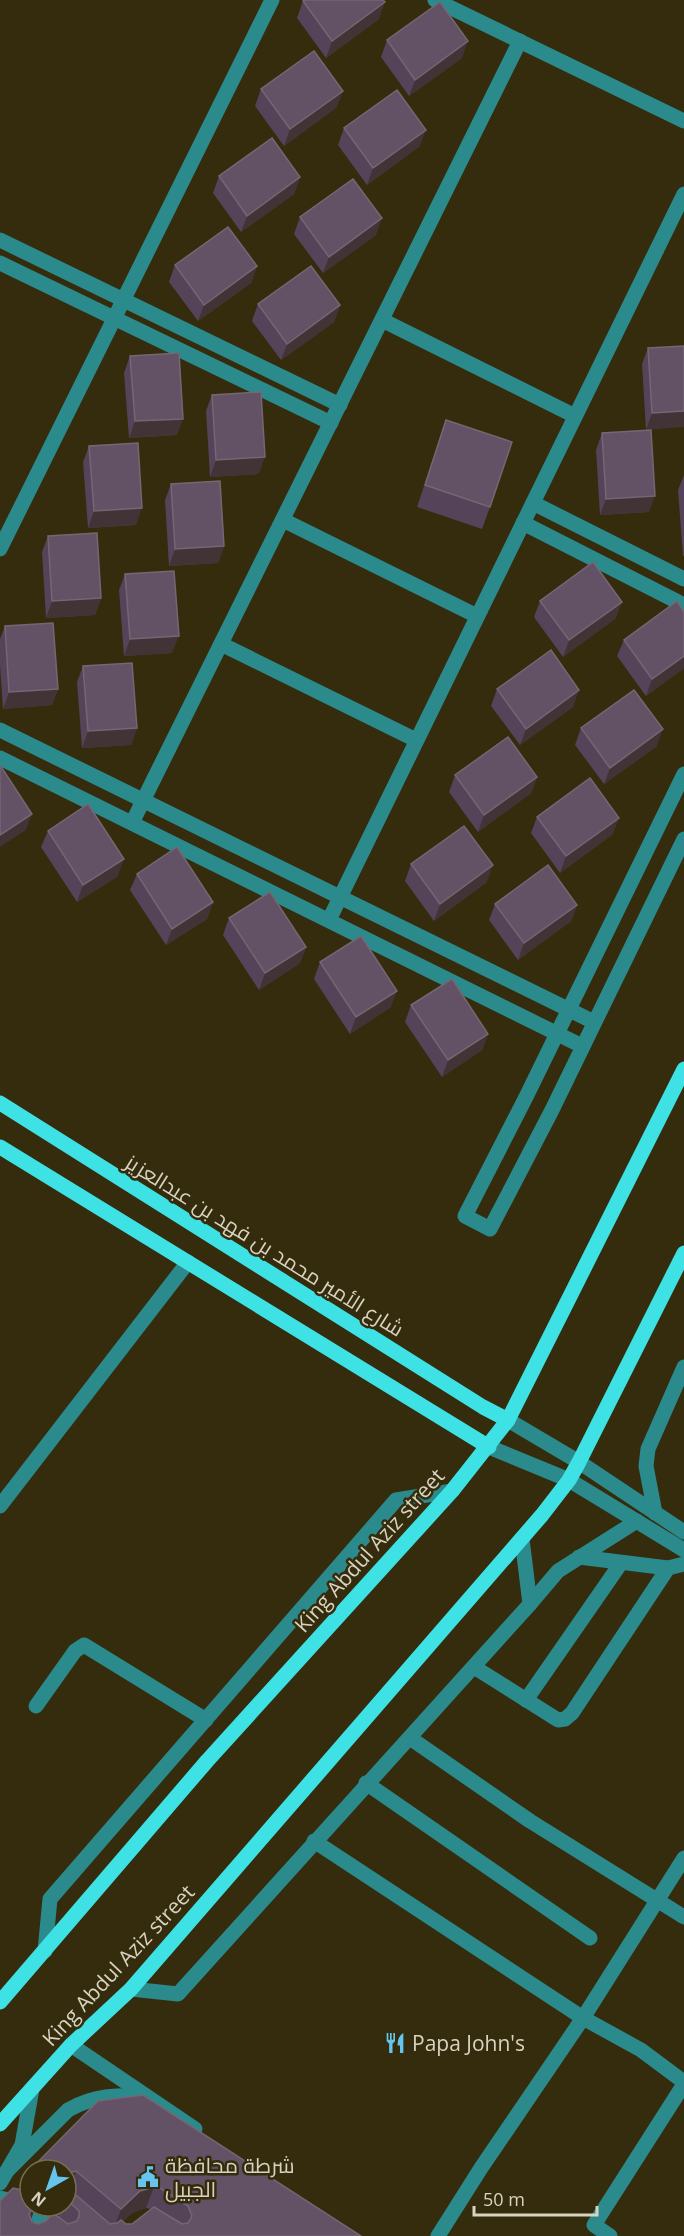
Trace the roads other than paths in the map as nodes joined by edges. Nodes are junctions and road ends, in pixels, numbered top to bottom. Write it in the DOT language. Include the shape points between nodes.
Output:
graph roads {
  1 [pos="272,0"];
  2 [pos="435,0"];
  3 [pos="520,41"];
  4 [pos="684,121"];
  5 [pos="684,194"];
  6 [pos="0,240"];
  7 [pos="0,263"];
  8 [pos="124,300"];
  9 [pos="114,318"];
  10 [pos="382,320"];
  11 [pos="340,405"];
  12 [pos="575,416"];
  13 [pos="330,423"];
  14 [pos="533,502"];
  15 [pos="283,520"];
  16 [pos="523,523"];
  17 [pos="0,549"];
  18 [pos="684,579"];
  19 [pos="684,604"];
  20 [pos="477,616"];
  21 [pos="221,644"];
  22 [pos="0,730"];
  23 [pos="416,740"];
  24 [pos="0,758"];
  25 [pos="684,774"];
  26 [pos="144,800"];
  27 [pos="132,823"];
  28 [pos="684,839"];
  29 [pos="340,897"];
  30 [pos="329,920"];
  31 [pos="569,1010"];
  32 [pos="594,1022"];
  33 [pos="558,1033"];
  34 [pos="582,1046"];
  35 [pos="684,1069"];
  36 [pos="0,1103"];
  37 [pos="0,1147"];
  38 [pos="684,1254"];
  39 [pos="188,1262"];
  40 [pos="684,1367"];
  41 [pos="508,1420"];
  42 [pos="489,1447"];
  43 [pos="579,1462"];
  44 [pos="569,1480"];
  45 [pos="452,1491"];
  46 [pos="0,1506"];
  47 [pos="655,1513"];
  48 [pos="637,1521"];
  49 [pos="684,1532"];
  50 [pos="522,1539"];
  51 [pos="684,1550"];
  52 [pos="579,1557"];
  53 [pos="621,1563"];
  54 [pos="684,1564"];
  55 [pos="668,1568"];
  56 [pos="530,1604"];
  57 [pos="474,1667"];
  58 [pos="526,1700"];
  59 [pos="36,1706"];
  60 [pos="206,1720"];
  61 [pos="410,1738"];
  62 [pos="366,1783"];
  63 [pos="314,1841"];
  64 [pos="684,1858"];
  65 [pos="657,1901"];
  66 [pos="684,1917"];
  67 [pos="590,1938"];
  68 [pos="45,1951"];
  69 [pos="131,1989"];
  70 [pos="0,2002"];
  71 [pos="583,2018"];
  72 [pos="71,2045"];
  73 [pos="684,2083"];
  74 [pos="32,2089"];
  75 [pos="147,2096"];
  76 [pos="0,2124"];
  77 [pos="207,2136"];
  78 [pos="10,2169"];
  79 [pos="0,2198"];
  80 [pos="46,2218"];
  81 [pos="43,2220"];
  82 [pos="31,2236"];
  83 [pos="62,2236"];
  84 [pos="438,2236"];
  85 [pos="610,2236"];
  1 -- 8 [label="street"];
  2 -- 3 [label="street"];
  3 -- 4 [label="street"];
  3 -- 10 [label="street"];
  5 -- 12 [label="street"];
  6 -- 8 [label="street"];
  7 -- 9 [label="street"];
  8 -- 9 [label="street"];
  8 -- 11 [label="street"];
  9 -- 13 [label="street"];
  9 -- 17 [label="street"];
  10 -- 11 [label="street"];
  10 -- 12 [label="street"];
  11 -- 13 [label="street"];
  12 -- 14 [label="street"];
  13 -- 15 [label="street"];
  14 -- 16 [label="street"];
  14 -- 18 [label="street"];
  15 -- 20 [label="street"];
  15 -- 21 [label="street"];
  16 -- 19 [label="street"];
  16 -- 20 [label="street"];
  20 -- 23 [label="street"];
  21 -- 23 [label="street"];
  21 -- 26 [label="street"];
  22 -- 26 [label="street"];
  23 -- 29 [label="street"];
  24 -- 27 [label="street"];
  25 -- 31 [label="street"];
  26 -- 27 [label="street"];
  26 -- 29 [label="street"];
  27 -- 30 [label="street"];
  28 -- 32 [label="street"];
  29 -- 30 [label="street"];
  29 -- 31 [label="street"];
  30 -- 33 [label="street"];
  31 -- 32 [label="street"];
  31 -- 33 [label="street"];
  32 -- 34 [label="street"];
  33 -- 34 [label="street"];
  33 -- 34 [label="street" via="465,1215 490,1229"];
  35 -- 41 [label="main road, King Abdul Aziz street"];
  36 -- 41 [label="main road, شارع الأمير محمد بن فهد بن عبدالعزيز"];
  37 -- 39 [label="main road"];
  38 -- 43 [label="main road, King Abdul Aziz street"];
  39 -- 42 [label="main road"];
  39 -- 46 [label="street"];
  40 -- 47 [label="street" via="648,1449 646,1466"];
  41 -- 42 [label="main road, King Abdul Aziz street"];
  41 -- 43 [label="street"];
  42 -- 44 [label="street"];
  42 -- 45 [label="main road, King Abdul Aziz street"];
  43 -- 44 [label="main road, King Abdul Aziz street"];
  43 -- 47 [label="street"];
  44 -- 48 [label="street"];
  44 -- 50 [label="main road, King Abdul Aziz street"];
  45 -- 60 [label="street" via="396,1500"];
  45 -- 68 [label="main road, King Abdul Aziz street" via="207,1761"];
  47 -- 49 [label="street"];
  48 -- 51 [label="street"];
  48 -- 52 [label="street"];
  50 -- 56 [label="street"];
  50 -- 69 [label="main road, King Abdul Aziz street"];
  52 -- 53 [label="street"];
  52 -- 56 [label="street" via="551,1578"];
  53 -- 55 [label="street"];
  53 -- 58 [label="street"];
  54 -- 55 [label="street"];
  55 -- 58 [label="street" via="566,1719 558,1720"];
  56 -- 57 [label="street"];
  57 -- 58 [label="street"];
  57 -- 61 [label="street"];
  59 -- 60 [label="street" via="75,1651 84,1645"];
  60 -- 68 [label="street" via="50,1899"];
  61 -- 62 [label="street"];
  61 -- 65 [label="street" via="530,1821"];
  62 -- 63 [label="street"];
  62 -- 67 [label="street"];
  63 -- 69 [label="street" via="178,1994"];
  63 -- 71 [label="street"];
  64 -- 65 [label="street"];
  65 -- 66 [label="street"];
  65 -- 71 [label="street"];
  68 -- 70 [label="main road, King Abdul Aziz street"];
  69 -- 72 [label="main road, King Abdul Aziz street"];
  71 -- 73 [label="street" via="641,2050"];
  71 -- 84 [label="street"];
  72 -- 74 [label="main road, King Abdul Aziz street"];
  72 -- 75 [label="street"];
  73 -- 85 [label="street" via="594,2225"];
  74 -- 76 [label="main road, King Abdul Aziz street"];
  74 -- 78 [label="street" via="22,2145"];
  75 -- 77 [label="street"];
  75 -- 78 [label="street" via="109,2096 80,2103 68,2110"];
  79 -- 81 [label="street" via="24,2204"];
  80 -- 81 [label="street"];
  81 -- 82 [label="street"];
  81 -- 83 [label="street"];
}
